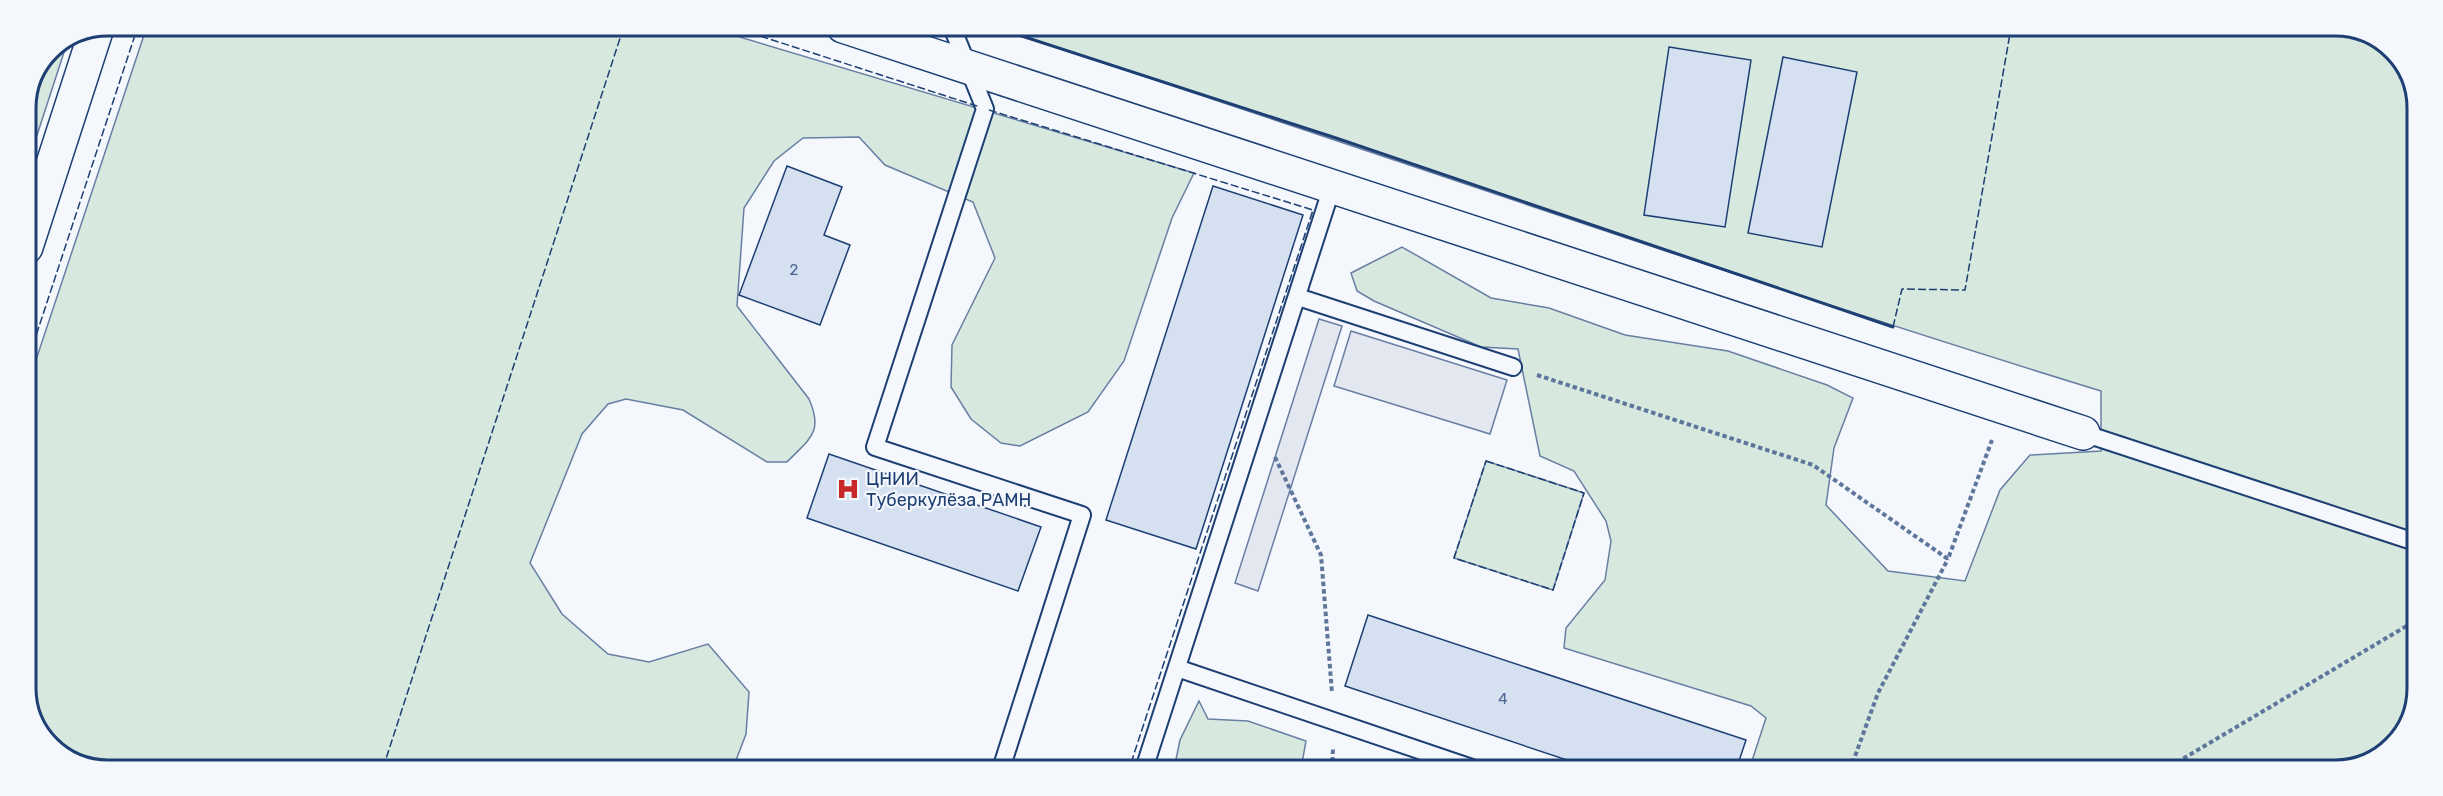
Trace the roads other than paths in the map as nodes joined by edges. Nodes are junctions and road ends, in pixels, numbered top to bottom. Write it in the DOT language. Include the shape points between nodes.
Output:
graph roads {
  1 [pos="873,36"];
  2 [pos="956,36"];
  3 [pos="94,37"];
  4 [pos="971,69"];
  5 [pos="1332,187"];
  6 [pos="36,216"];
  7 [pos="1298,297"];
  8 [pos="1513,367"];
  9 [pos="2083,433"];
  10 [pos="2407,539"];
  11 [pos="1177,668"];
  12 [pos="1004,760"];
  13 [pos="1147,760"];
  14 [pos="1449,760"];
  1 -- 4 [label="street"];
  2 -- 4 [label="lane"];
  3 -- 6 [label="street"];
  4 -- 5 [label="street"];
  4 -- 12 [label="lane" via="985,109 875,447 1082,515"];
  5 -- 7 [label="lane"];
  5 -- 9 [label="street"];
  7 -- 8 [label="lane"];
  7 -- 11 [label="lane"];
  9 -- 10 [label="lane"];
  11 -- 13 [label="lane"];
  11 -- 14 [label="lane"];
}
